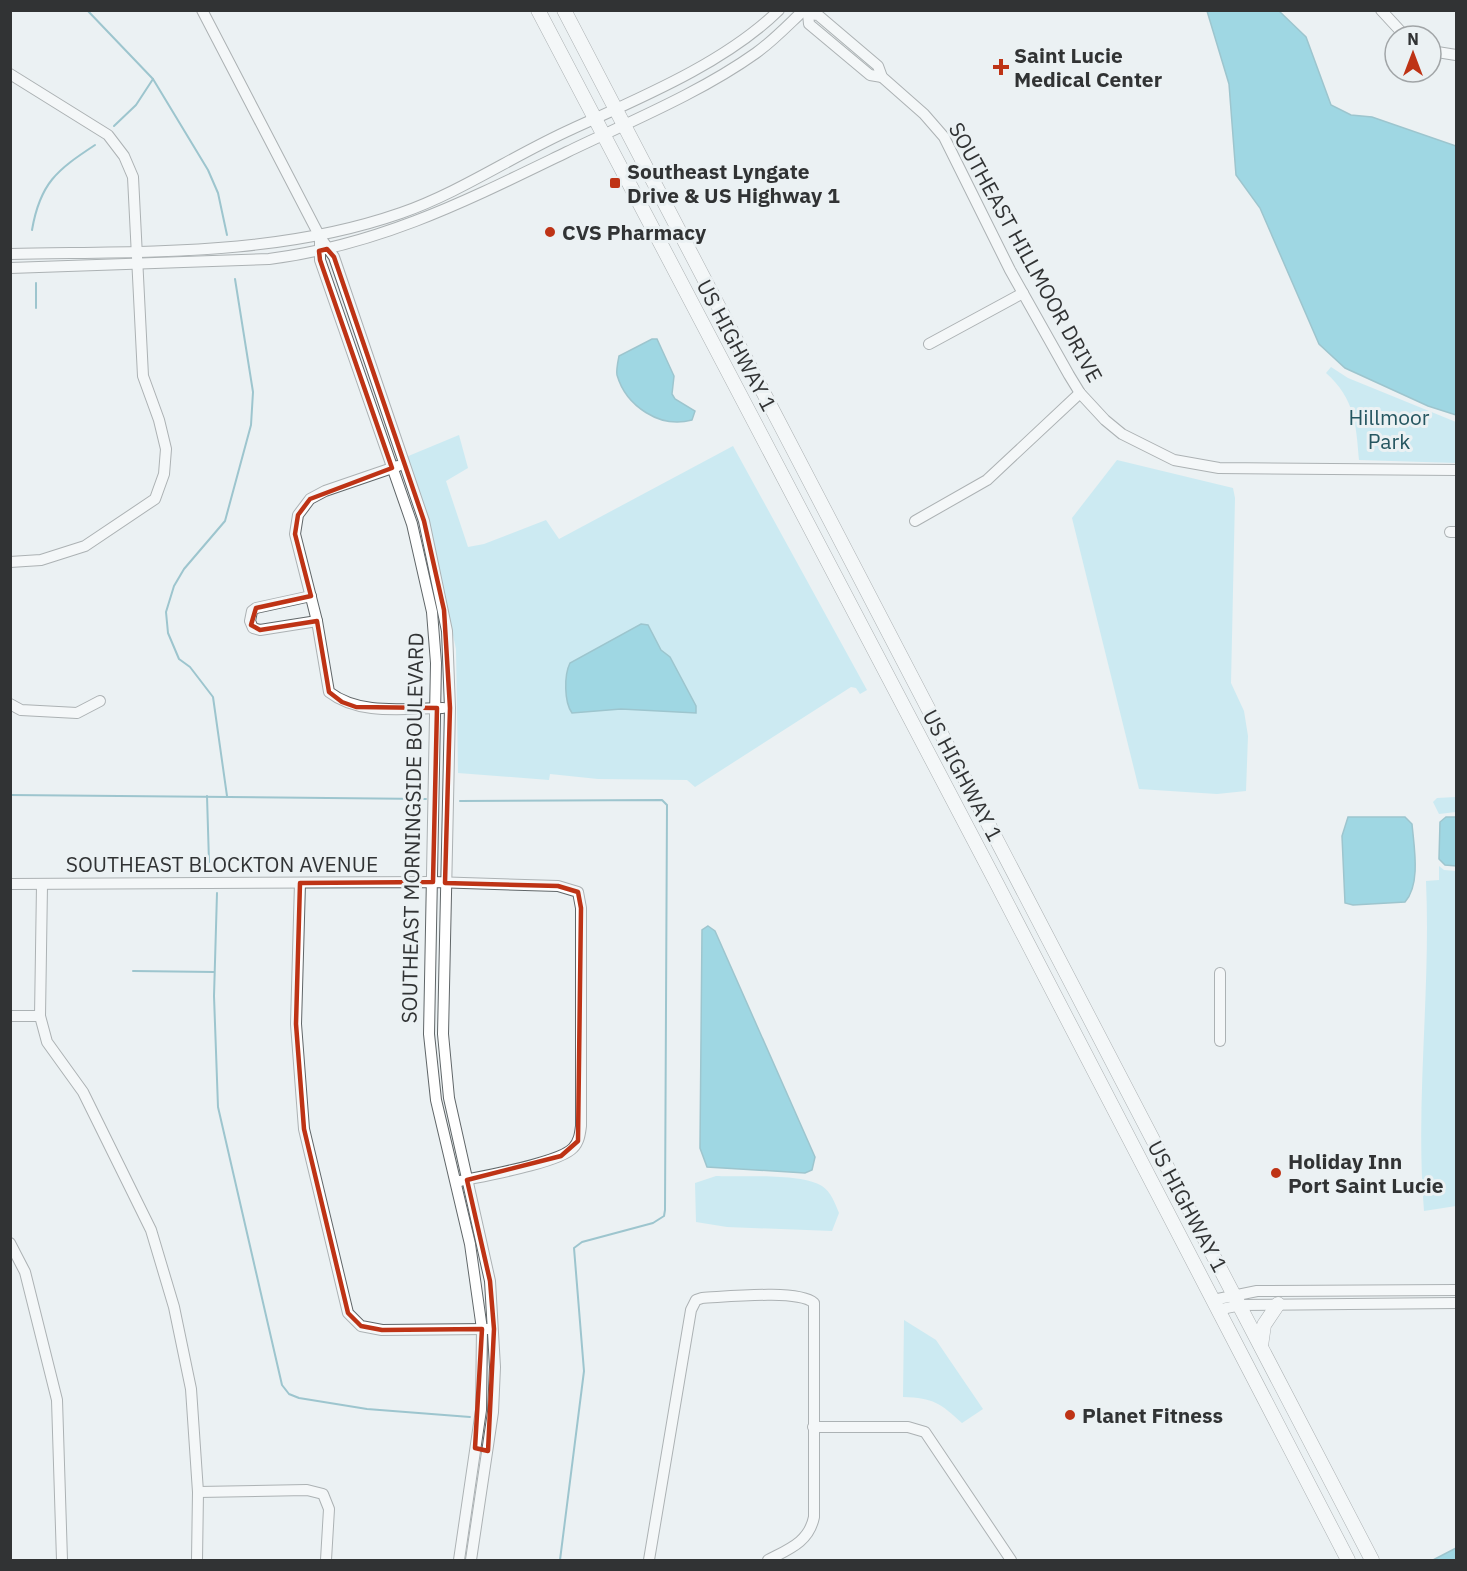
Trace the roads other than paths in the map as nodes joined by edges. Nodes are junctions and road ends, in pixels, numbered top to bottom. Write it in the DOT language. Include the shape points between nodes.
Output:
graph roads {
  1 [pos="202,10"];
  2 [pos="538,10"];
  3 [pos="564,10"];
  4 [pos="779,10"];
  5 [pos="1381,10"];
  6 [pos="805,12"];
  7 [pos="1394,24"];
  8 [pos="10,74"];
  9 [pos="615,108"];
  10 [pos="594,119"];
  11 [pos="623,124"];
  12 [pos="602,135"];
  13 [pos="320,237"];
  14 [pos="323,250"];
  15 [pos="137,251"];
  16 [pos="10,255"];
  17 [pos="137,265"];
  18 [pos="10,268"];
  19 [pos="1023,293"];
  20 [pos="930,344"];
  21 [pos="367,355"];
  22 [pos="354,359"];
  23 [pos="1080,393"];
  24 [pos="404,464"];
  25 [pos="392,468"];
  26 [pos="1456,470"];
  27 [pos="806,520"];
  28 [pos="915,521"];
  29 [pos="839,537"];
  30 [pos="822,550"];
  31 [pos="850,559"];
  32 [pos="10,562"];
  33 [pos="440,586"];
  34 [pos="428,589"];
  35 [pos="311,596"];
  36 [pos="317,621"];
  37 [pos="100,701"];
  38 [pos="10,704"];
  39 [pos="437,708"];
  40 [pos="450,708"];
  41 [pos="432,882"];
  42 [pos="300,883"];
  43 [pos="445,883"];
  44 [pos="10,884"];
  45 [pos="42,885"];
  46 [pos="1030,949"];
  47 [pos="1062,964"];
  48 [pos="1220,973"];
  49 [pos="1047,983"];
  50 [pos="1078,996"];
  51 [pos="10,1016"];
  52 [pos="40,1016"];
  53 [pos="1220,1041"];
  54 [pos="467,1180"];
  55 [pos="454,1183"];
  56 [pos="10,1243"];
  57 [pos="1456,1290"];
  58 [pos="1238,1300"];
  59 [pos="1456,1303"];
  60 [pos="1278,1304"];
  61 [pos="1215,1305"];
  62 [pos="482,1329"];
  63 [pos="494,1329"];
  64 [pos="1261,1346"];
  65 [pos="813,1427"];
  66 [pos="475,1448"];
  67 [pos="488,1451"];
  68 [pos="198,1492"];
  69 [pos="62,1560"];
  70 [pos="197,1560"];
  71 [pos="326,1560"];
  72 [pos="459,1560"];
  73 [pos="471,1560"];
  74 [pos="650,1560"];
  75 [pos="768,1560"];
  76 [pos="1011,1560"];
  77 [pos="1348,1560"];
  78 [pos="1372,1560"];
  1 -- 13 [label="street"];
  2 -- 10 [label="main road, US HIGHWAY 1"];
  3 -- 9 [label="main road, US HIGHWAY 1"];
  4 -- 9 [label="street" via="715,59"];
  5 -- 7 [label="street"];
  6 -- 11 [label="street" via="738,66"];
  6 -- 19 [label="street, SOUTHEAST HILLMOOR DRIVE" via="809,24 870,75 882,77 944,137"];
  8 -- 15 [label="street" via="108,135 124,156 133,177"];
  9 -- 10 [label="street"];
  9 -- 11 [label="main road, US HIGHWAY 1"];
  10 -- 12 [label="main road, US HIGHWAY 1"];
  10 -- 13 [label="street" via="402,212"];
  11 -- 12 [label="street"];
  11 -- 29 [label="main road, US HIGHWAY 1"];
  12 -- 14 [label="street" via="407,226"];
  12 -- 27 [label="main road, US HIGHWAY 1"];
  13 -- 14 [label="street, SOUTHEAST MORNINGSIDE BOULEVARD"];
  13 -- 15 [label="street" via="266,246"];
  14 -- 17 [label="street" via="269,259"];
  14 -- 21 [label="street, SOUTHEAST MORNINGSIDE BOULEVARD" via="334,257"];
  14 -- 22 [label="street, SOUTHEAST MORNINGSIDE BOULEVARD"];
  15 -- 16 [label="street"];
  15 -- 17 [label="street"];
  17 -- 18 [label="street"];
  17 -- 32 [label="street" via="143,376 166,449 164,474 155,499 85,546 41,560"];
  19 -- 20 [label="street"];
  19 -- 23 [label="street, SOUTHEAST HILLMOOR DRIVE"];
  21 -- 22 [label="street"];
  21 -- 24 [label="street, SOUTHEAST MORNINGSIDE BOULEVARD"];
  22 -- 25 [label="street, SOUTHEAST MORNINGSIDE BOULEVARD"];
  23 -- 26 [label="street, SOUTHEAST HILLMOOR DRIVE" via="1122,434 1157,453 1190,464 1219,468"];
  23 -- 28 [label="street" via="987,480"];
  24 -- 25 [label="street"];
  24 -- 33 [label="street, SOUTHEAST MORNINGSIDE BOULEVARD" via="424,521"];
  25 -- 34 [label="street, SOUTHEAST MORNINGSIDE BOULEVARD" via="412,524"];
  25 -- 35 [label="street" via="325,491 310,499 298,514 295,534"];
  27 -- 29 [label="main road" via="826,536"];
  27 -- 30 [label="main road, US HIGHWAY 1"];
  29 -- 31 [label="main road, US HIGHWAY 1"];
  30 -- 31 [label="main road" via="833,549"];
  30 -- 46 [label="main road, US HIGHWAY 1"];
  31 -- 47 [label="main road, US HIGHWAY 1"];
  33 -- 34 [label="street"];
  33 -- 40 [label="street, SOUTHEAST MORNINGSIDE BOULEVARD" via="447,631"];
  34 -- 39 [label="street, SOUTHEAST MORNINGSIDE BOULEVARD" via="435,632"];
  35 -- 36 [label="street"];
  35 -- 36 [label="street" via="256,608 250,621 253,628 260,630"];
  36 -- 39 [label="street" via="329,692 342,702 356,707"];
  37 -- 38 [label="street" via="77,712 21,710"];
  39 -- 40 [label="street"];
  39 -- 41 [label="street, SOUTHEAST MORNINGSIDE BOULEVARD"];
  40 -- 43 [label="street, SOUTHEAST MORNINGSIDE BOULEVARD"];
  41 -- 42 [label="street, SOUTHEAST BLOCKTON AVENUE"];
  41 -- 43 [label="street, SOUTHEAST BLOCKTON AVENUE"];
  41 -- 55 [label="street, SOUTHEAST MORNINGSIDE BOULEVARD" via="429,1034 436,1100"];
  42 -- 45 [label="street, SOUTHEAST BLOCKTON AVENUE"];
  42 -- 62 [label="street" via="296,1024 304,1129 348,1313 361,1326 382,1330"];
  43 -- 54 [label="street, SOUTHEAST MORNINGSIDE BOULEVARD" via="442,1034 448,1098"];
  43 -- 54 [label="street, SOUTHEAST BLOCKTON AVENUE" via="558,886 578,892 581,908 578,1141 554,1159"];
  44 -- 45 [label="street, SOUTHEAST BLOCKTON AVENUE"];
  45 -- 52 [label="street"];
  46 -- 47 [label="main road" via="1048,961"];
  46 -- 49 [label="main road, US HIGHWAY 1"];
  47 -- 50 [label="main road, US HIGHWAY 1"];
  48 -- 53 [label="street"];
  49 -- 50 [label="main road" via="1061,985"];
  49 -- 61 [label="main road, US HIGHWAY 1"];
  50 -- 58 [label="main road, US HIGHWAY 1"];
  51 -- 52 [label="street"];
  52 -- 68 [label="street" via="47,1042 83,1092 151,1230 174,1307 191,1389"];
  54 -- 55 [label="street"];
  54 -- 63 [label="street, SOUTHEAST MORNINGSIDE BOULEVARD" via="490,1281"];
  55 -- 62 [label="street, SOUTHEAST MORNINGSIDE BOULEVARD" via="470,1244"];
  56 -- 69 [label="street" via="25,1272 57,1400"];
  57 -- 58 [label="street" via="1257,1291"];
  58 -- 60 [label="street"];
  58 -- 61 [label="street"];
  58 -- 64 [label="main road, US HIGHWAY 1"];
  59 -- 60 [label="street"];
  60 -- 64 [label="main road" via="1264,1324"];
  61 -- 77 [label="main road, US HIGHWAY 1"];
  62 -- 63 [label="street"];
  62 -- 66 [label="street, SOUTHEAST MORNINGSIDE BOULEVARD" via="481,1410"];
  63 -- 67 [label="street, SOUTHEAST MORNINGSIDE BOULEVARD" via="493,1412"];
  64 -- 78 [label="main road, US HIGHWAY 1"];
  65 -- 74 [label="street" via="814,1303 809,1298 784,1296 696,1300 691,1310"];
  65 -- 75 [label="street" via="811,1530 802,1542"];
  65 -- 76 [label="street" via="908,1427 926,1431"];
  66 -- 67 [label="street"];
  66 -- 72 [label="street, SOUTHEAST MORNINGSIDE BOULEVARD"];
  67 -- 73 [label="street, SOUTHEAST MORNINGSIDE BOULEVARD"];
  68 -- 70 [label="street"];
  68 -- 71 [label="street" via="307,1490 323,1494 329,1509"];
}
